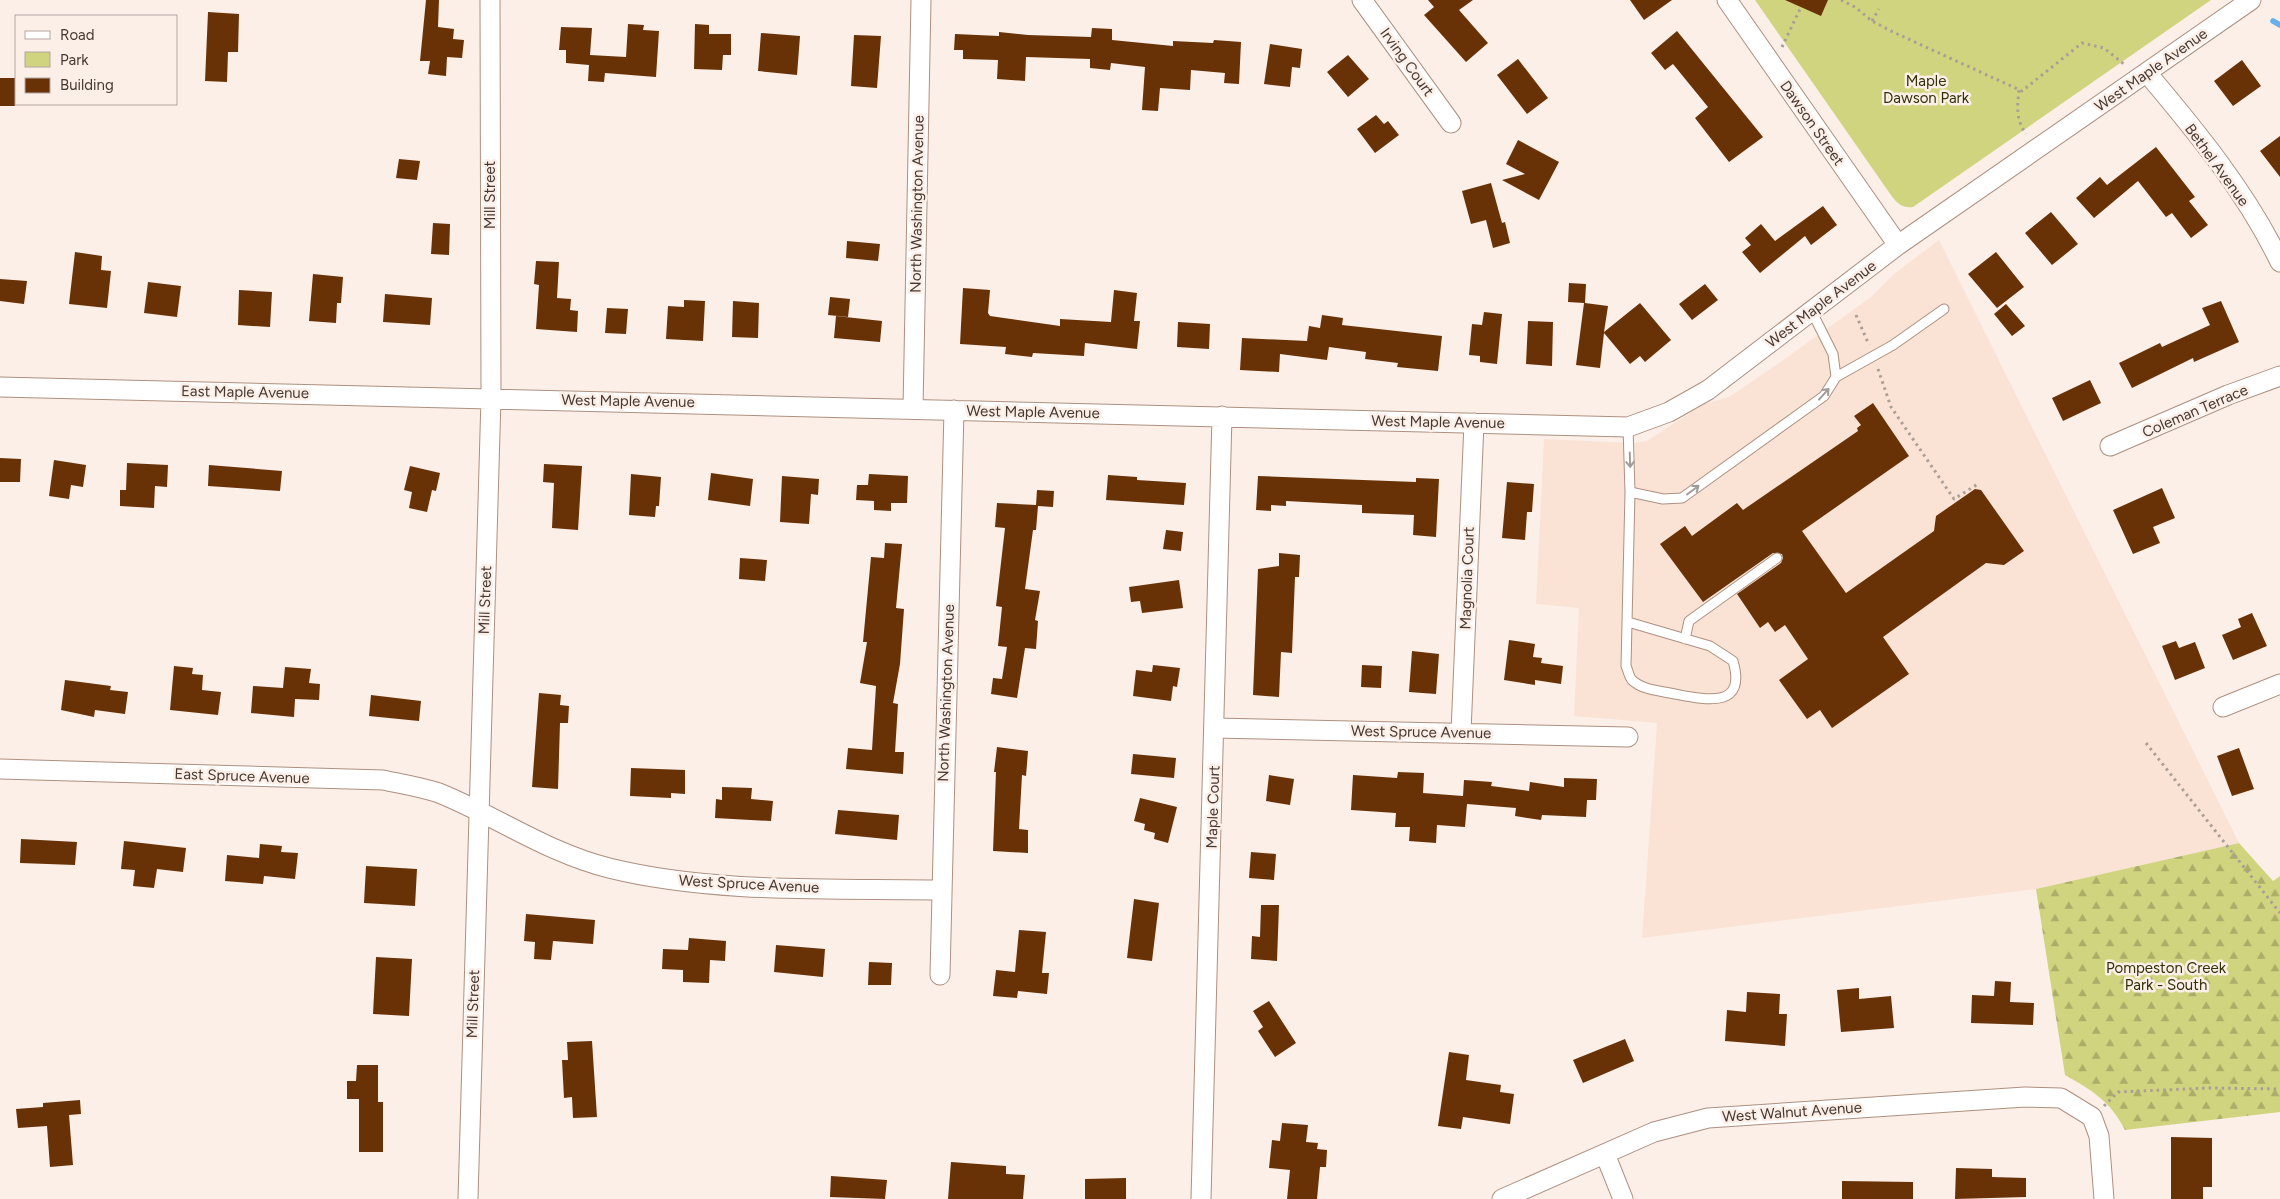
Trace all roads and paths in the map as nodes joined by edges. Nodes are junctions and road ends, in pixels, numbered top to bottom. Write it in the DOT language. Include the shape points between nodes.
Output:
graph roads {
  1 [pos="490,0"];
  2 [pos="921,0"];
  3 [pos="1362,0"];
  4 [pos="1727,0"];
  5 [pos="1841,0"];
  6 [pos="2251,0"];
  7 [pos="1801,7"];
  8 [pos="1879,9"];
  9 [pos="1872,21"];
  10 [pos="1784,46"];
  11 [pos="2125,65"];
  12 [pos="2147,73"];
  13 [pos="2019,90"];
  14 [pos="1451,123"];
  15 [pos="2026,134"];
  16 [pos="1898,245"];
  17 [pos="2280,262"];
  18 [pos="1944,309"];
  19 [pos="1812,312"];
  20 [pos="1856,315"];
  21 [pos="1869,345"];
  22 [pos="1878,369"];
  23 [pos="2280,376"];
  24 [pos="1836,378"];
  25 [pos="0,387"];
  26 [pos="491,398"];
  27 [pos="913,408"];
  28 [pos="954,410"];
  29 [pos="1222,416"];
  30 [pos="1474,423"];
  31 [pos="1628,427"];
  32 [pos="2110,446"];
  33 [pos="1978,484"];
  34 [pos="1630,492"];
  35 [pos="1777,558"];
  36 [pos="1628,622"];
  37 [pos="1685,638"];
  38 [pos="2280,684"];
  39 [pos="2223,707"];
  40 [pos="1215,728"];
  41 [pos="1461,732"];
  42 [pos="1628,737"];
  43 [pos="2146,743"];
  44 [pos="0,769"];
  45 [pos="479,813"];
  46 [pos="941,890"];
  47 [pos="2280,913"];
  48 [pos="940,975"];
  49 [pos="2280,1090"];
  50 [pos="2092,1117"];
  51 [pos="1605,1154"];
  52 [pos="468,1199"];
  53 [pos="1201,1199"];
  54 [pos="1502,1199"];
  55 [pos="1623,1199"];
  56 [pos="2104,1199"];
  1 -- 26 [label="street, Mill Street"];
  2 -- 27 [label="street, North Washington Avenue"];
  3 -- 14 [label="street, Irving Court"];
  4 -- 16 [label="street, Dawson Street"];
  5 -- 9 [label="path"];
  6 -- 12 [label="street, West Maple Avenue"];
  7 -- 10 [label="path"];
  8 -- 9 [label="path"];
  9 -- 13 [label="path"];
  11 -- 13 [label="path" via="2104,48 2082,42 2036,81"];
  12 -- 16 [label="street, West Maple Avenue"];
  12 -- 17 [label="street, Bethel Avenue" via="2214,158 2264,232"];
  13 -- 15 [label="path" via="2017,110 2020,127"];
  16 -- 19 [label="street, West Maple Avenue"];
  18 -- 24 [label="lane" via="1893,345"];
  19 -- 24 [label="lane" via="1833,354"];
  19 -- 31 [label="street, West Maple Avenue" via="1708,390 1669,412"];
  20 -- 21 [label="path"];
  22 -- 33 [label="path" via="1891,407 1954,499"];
  23 -- 32 [label="street, Coleman Terrace"];
  34 -- 24 [label="lane, one-way" via="1663,499 1682,498 1824,396"];
  25 -- 26 [label="street, East Maple Avenue"];
  26 -- 27 [label="street, West Maple Avenue"];
  26 -- 45 [label="street, Mill Street"];
  27 -- 28 [label="street, West Maple Avenue"];
  28 -- 29 [label="street, West Maple Avenue"];
  28 -- 46 [label="street, North Washington Avenue"];
  29 -- 30 [label="street, West Maple Avenue"];
  29 -- 40 [label="street, Maple Court"];
  30 -- 31 [label="street, West Maple Avenue"];
  30 -- 41 [label="street, Magnolia Court"];
  31 -- 34 [label="lane, one-way"];
  34 -- 36 [label="lane"];
  35 -- 37 [label="lane" via="1689,621"];
  36 -- 37 [label="lane"];
  36 -- 37 [label="lane" via="1626,666 1630,679 1642,687 1708,700 1724,698 1734,688 1738,676 1733,660 1710,646"];
  38 -- 39 [label="street"];
  40 -- 41 [label="street, West Spruce Avenue"];
  40 -- 53 [label="street, Maple Court"];
  41 -- 42 [label="street, West Spruce Avenue"];
  43 -- 47 [label="path"];
  44 -- 45 [label="street, East Spruce Avenue" via="383,780 438,793"];
  45 -- 46 [label="street, West Spruce Avenue" via="553,848 607,868 665,880 724,885"];
  45 -- 52 [label="street, Mill Street"];
  46 -- 48 [label="street, North Washington Avenue"];
  49 -- 50 [label="path" via="2210,1088 2118,1092"];
  50 -- 51 [label="street, West Walnut Avenue" via="2062,1098 2025,1097 1708,1118 1654,1132"];
  50 -- 56 [label="street" via="2099,1136"];
  51 -- 54 [label="street, West Walnut Avenue"];
  51 -- 55 [label="street"];
}
